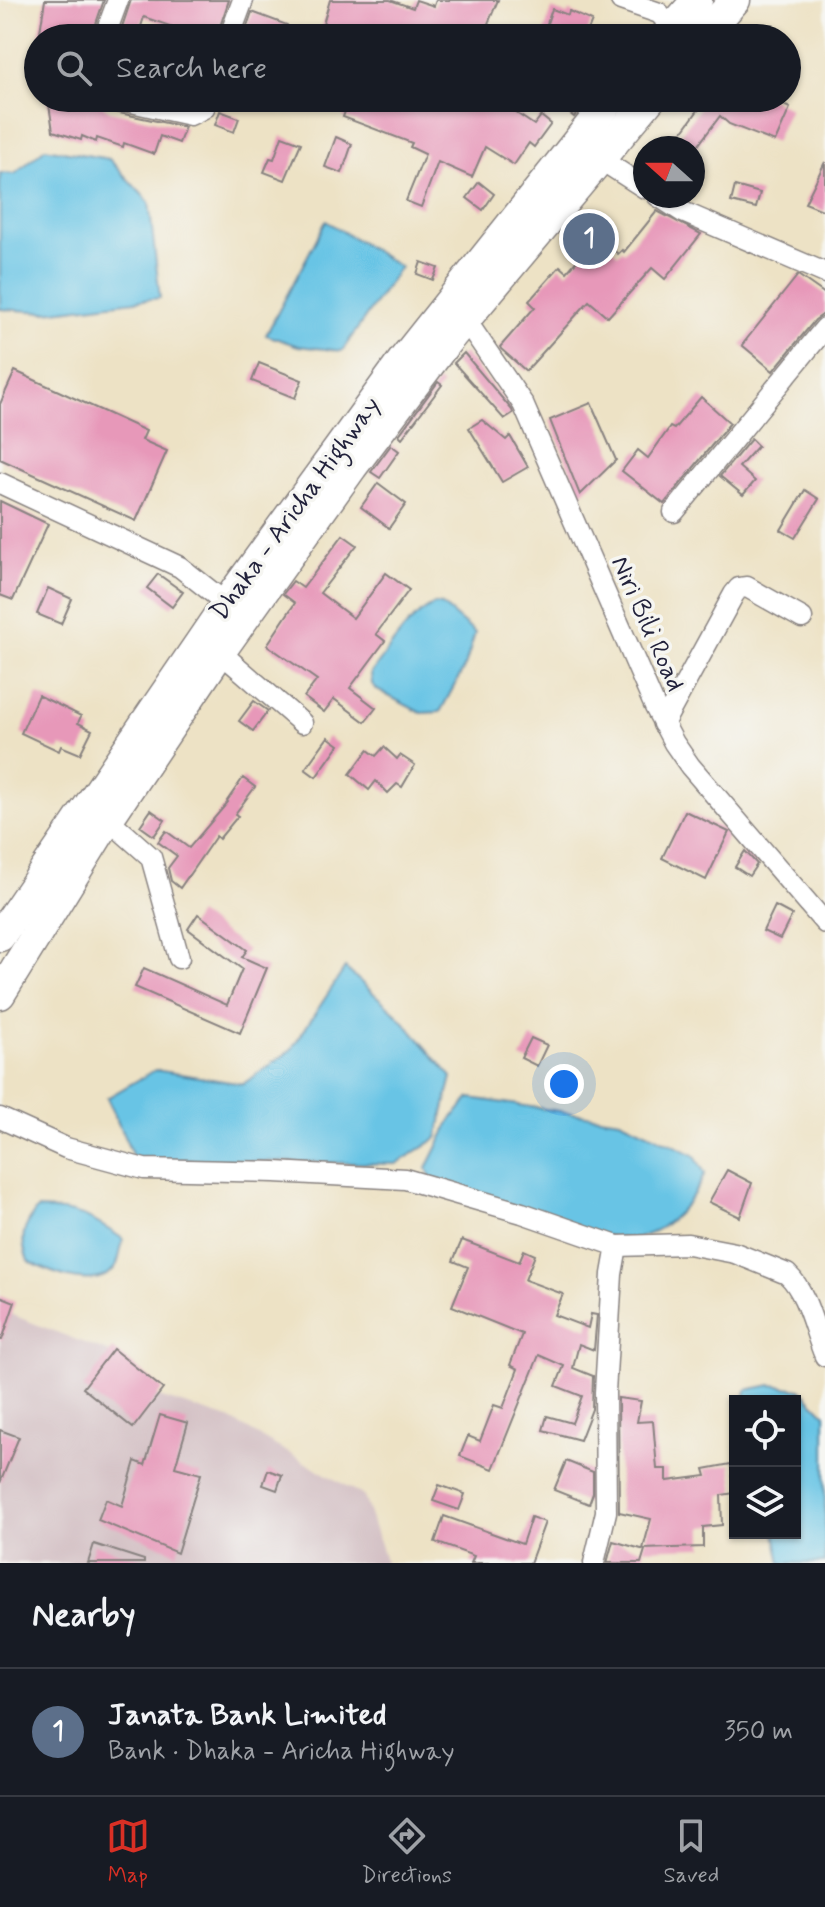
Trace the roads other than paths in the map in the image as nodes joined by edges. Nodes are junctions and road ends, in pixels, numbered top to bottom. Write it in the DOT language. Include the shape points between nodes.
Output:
graph roads {
  1 [pos="118,0"];
  2 [pos="243,0"];
  3 [pos="621,0"];
  4 [pos="697,0"];
  5 [pos="735,0"];
  6 [pos="109,24"];
  7 [pos="234,24"];
  8 [pos="664,24"];
  9 [pos="676,24"];
  10 [pos="714,24"];
  11 [pos="176,112"];
  12 [pos="196,112"];
  13 [pos="601,112"];
  14 [pos="639,112"];
  15 [pos="600,159"];
  16 [pos="633,180"];
  17 [pos="677,208"];
  18 [pos="825,273"];
  19 [pos="465,319"];
  20 [pos="825,328"];
  21 [pos="0,483"];
  22 [pos="674,512"];
  23 [pos="227,604"];
  24 [pos="802,618"];
  25 [pos="220,652"];
  26 [pos="302,723"];
  27 [pos="663,724"];
  28 [pos="108,819"];
  29 [pos="825,923"];
  30 [pos="0,936"];
  31 [pos="179,958"];
  32 [pos="0,994"];
  33 [pos="0,1118"];
  34 [pos="617,1246"];
  35 [pos="825,1356"];
  36 [pos="594,1563"];
  1 -- 6 [label="street"];
  2 -- 7 [label="street"];
  3 -- 8 [label="street" via="659,13"];
  4 -- 9 [label="highway"];
  5 -- 10 [label="highway"];
  11 -- 12 [label="street"];
  13 -- 23 [label="highway, Dhaka - Aricha Highway" via="404,359"];
  14 -- 15 [label="highway"];
  15 -- 16 [label="street"];
  15 -- 19 [label="highway"];
  17 -- 18 [label="street"];
  19 -- 25 [label="highway"];
  19 -- 27 [label="street, Niri Bili Road" via="523,404"];
  20 -- 22 [label="street"];
  21 -- 23 [label="street" via="180,567"];
  23 -- 30 [label="highway, Dhaka - Aricha Highway"];
  24 -- 27 [label="street" via="747,587 739,588"];
  25 -- 26 [label="street"];
  25 -- 28 [label="highway"];
  27 -- 29 [label="street, Niri Bili Road" via="690,766"];
  28 -- 31 [label="street" via="151,857"];
  28 -- 32 [label="highway"];
  33 -- 34 [label="street" via="66,1148 144,1169 405,1179"];
  34 -- 35 [label="street" via="688,1244 735,1253 787,1274"];
  34 -- 36 [label="street" via="605,1392 606,1512"];
}
